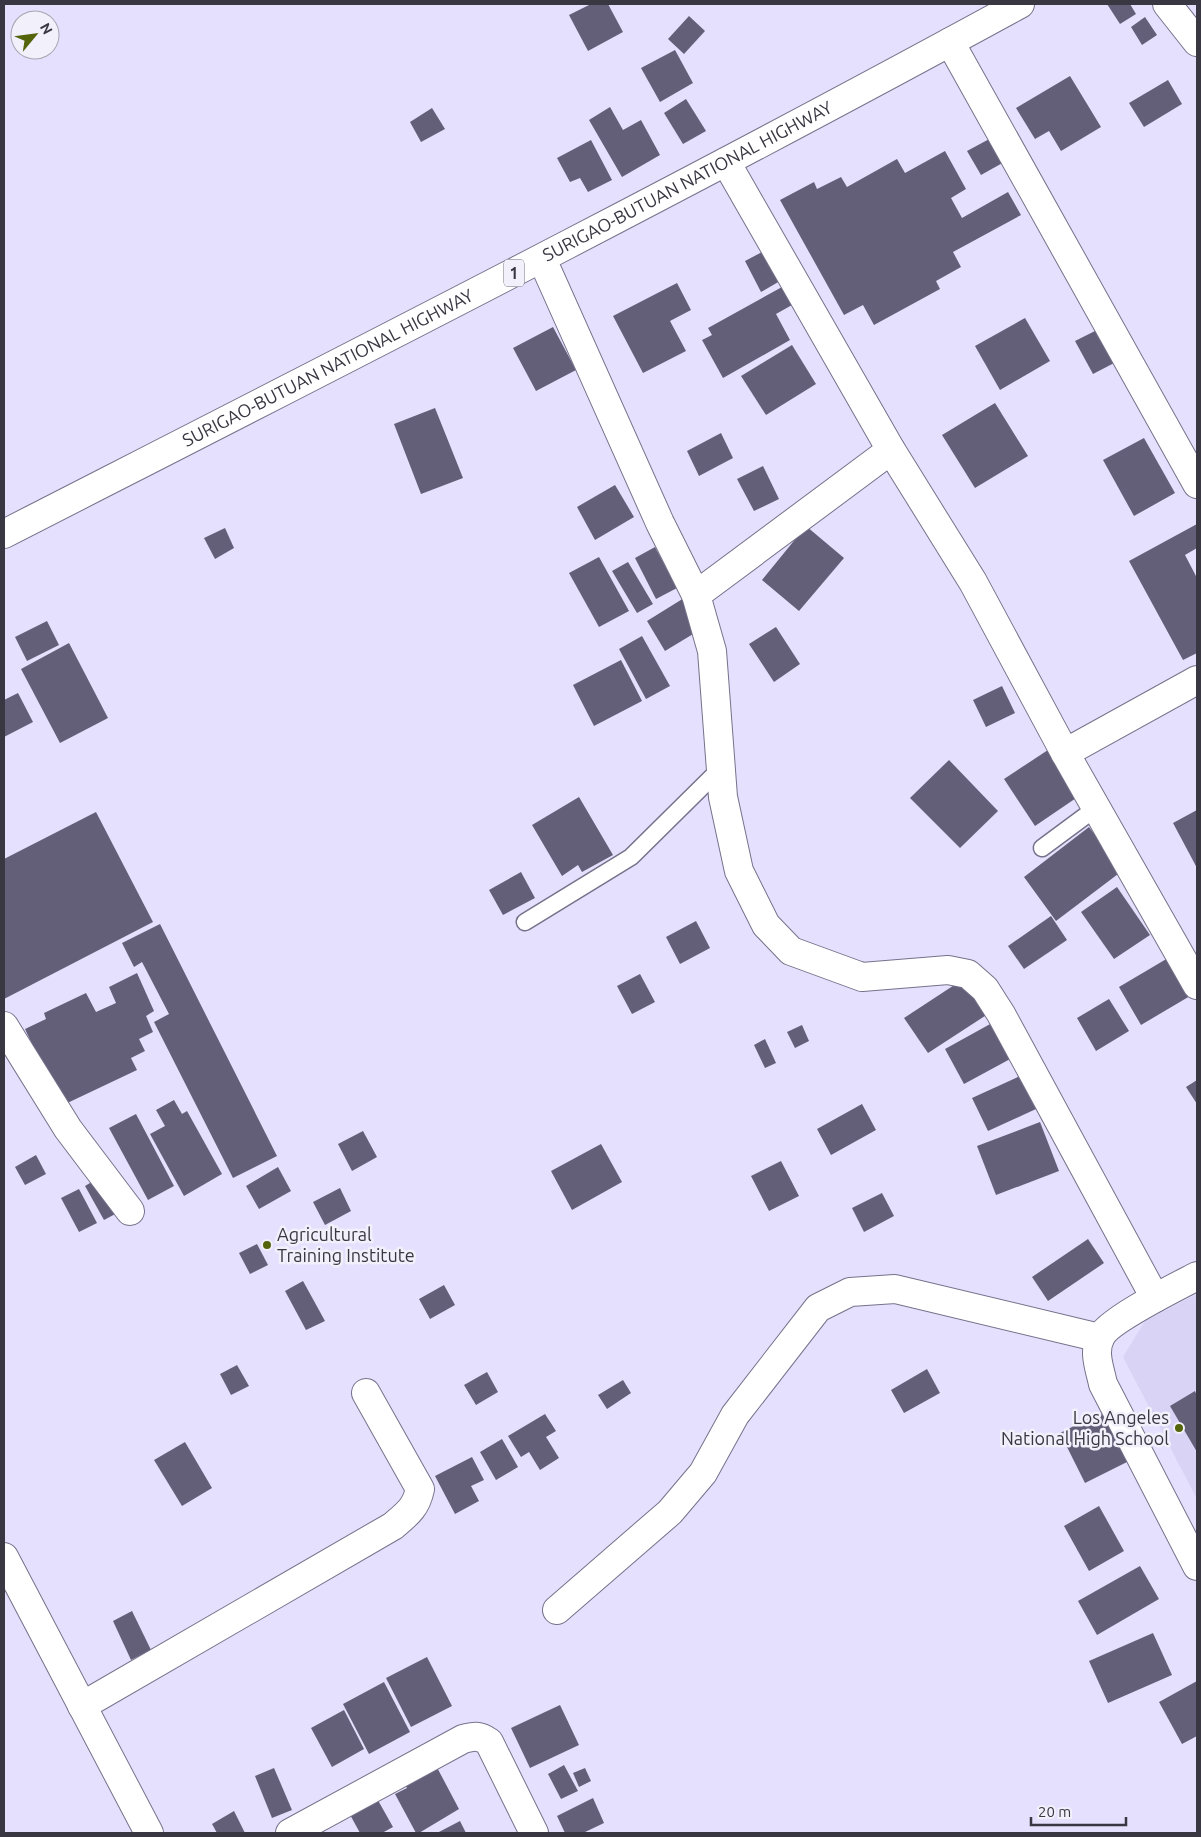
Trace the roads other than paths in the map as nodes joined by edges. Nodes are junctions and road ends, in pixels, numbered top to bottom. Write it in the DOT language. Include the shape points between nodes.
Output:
graph roads {
  1 [pos="1020,4"];
  2 [pos="1167,4"];
  3 [pos="950,42"];
  4 [pos="1197,42"];
  5 [pos="726,162"];
  6 [pos="542,259"];
  7 [pos="891,450"];
  8 [pos="1197,484"];
  9 [pos="4,534"];
  10 [pos="696,595"];
  11 [pos="1197,680"];
  12 [pos="1065,753"];
  13 [pos="721,768"];
  14 [pos="1096,808"];
  15 [pos="1042,848"];
  16 [pos="524,922"];
  17 [pos="1197,985"];
  18 [pos="4,1026"];
  19 [pos="130,1211"];
  20 [pos="1197,1276"];
  21 [pos="1155,1298"];
  22 [pos="1100,1338"];
  23 [pos="366,1393"];
  24 [pos="4,1557"];
  25 [pos="1197,1566"];
  26 [pos="557,1610"];
  27 [pos="82,1706"];
  28 [pos="149,1833"];
  29 [pos="290,1833"];
  30 [pos="534,1833"];
  1 -- 3 [label="main road, SURIGAO-BUTUAN NATIONAL HIGHWAY / 1"];
  2 -- 4 [label="main road"];
  3 -- 5 [label="main road, SURIGAO-BUTUAN NATIONAL HIGHWAY / 1"];
  3 -- 8 [label="main road"];
  5 -- 6 [label="main road, SURIGAO-BUTUAN NATIONAL HIGHWAY / 1"];
  5 -- 7 [label="main road"];
  6 -- 9 [label="main road, SURIGAO-BUTUAN NATIONAL HIGHWAY / 1"];
  6 -- 10 [label="main road" via="660,523"];
  7 -- 10 [label="main road"];
  7 -- 12 [label="main road" via="968,573"];
  10 -- 13 [label="main road" via="712,651"];
  11 -- 12 [label="main road"];
  12 -- 14 [label="main road"];
  13 -- 16 [label="lane" via="630,856"];
  13 -- 21 [label="main road" via="723,797 739,871 766,925 791,951 862,977 948,970 968,974 985,989 1002,1014"];
  14 -- 15 [label="lane"];
  14 -- 17 [label="main road"];
  18 -- 19 [label="main road" via="68,1129"];
  20 -- 21 [label="main road"];
  21 -- 22 [label="main road" via="1110,1326"];
  22 -- 25 [label="main road" via="1096,1358 1103,1384"];
  22 -- 26 [label="main road" via="895,1289 850,1292 818,1308 735,1415 703,1473 670,1512"];
  23 -- 27 [label="main road" via="420,1490 410,1512 393,1526"];
  24 -- 27 [label="main road"];
  27 -- 28 [label="main road"];
  29 -- 30 [label="main road" via="463,1739 481,1736 489,1742"];
}
